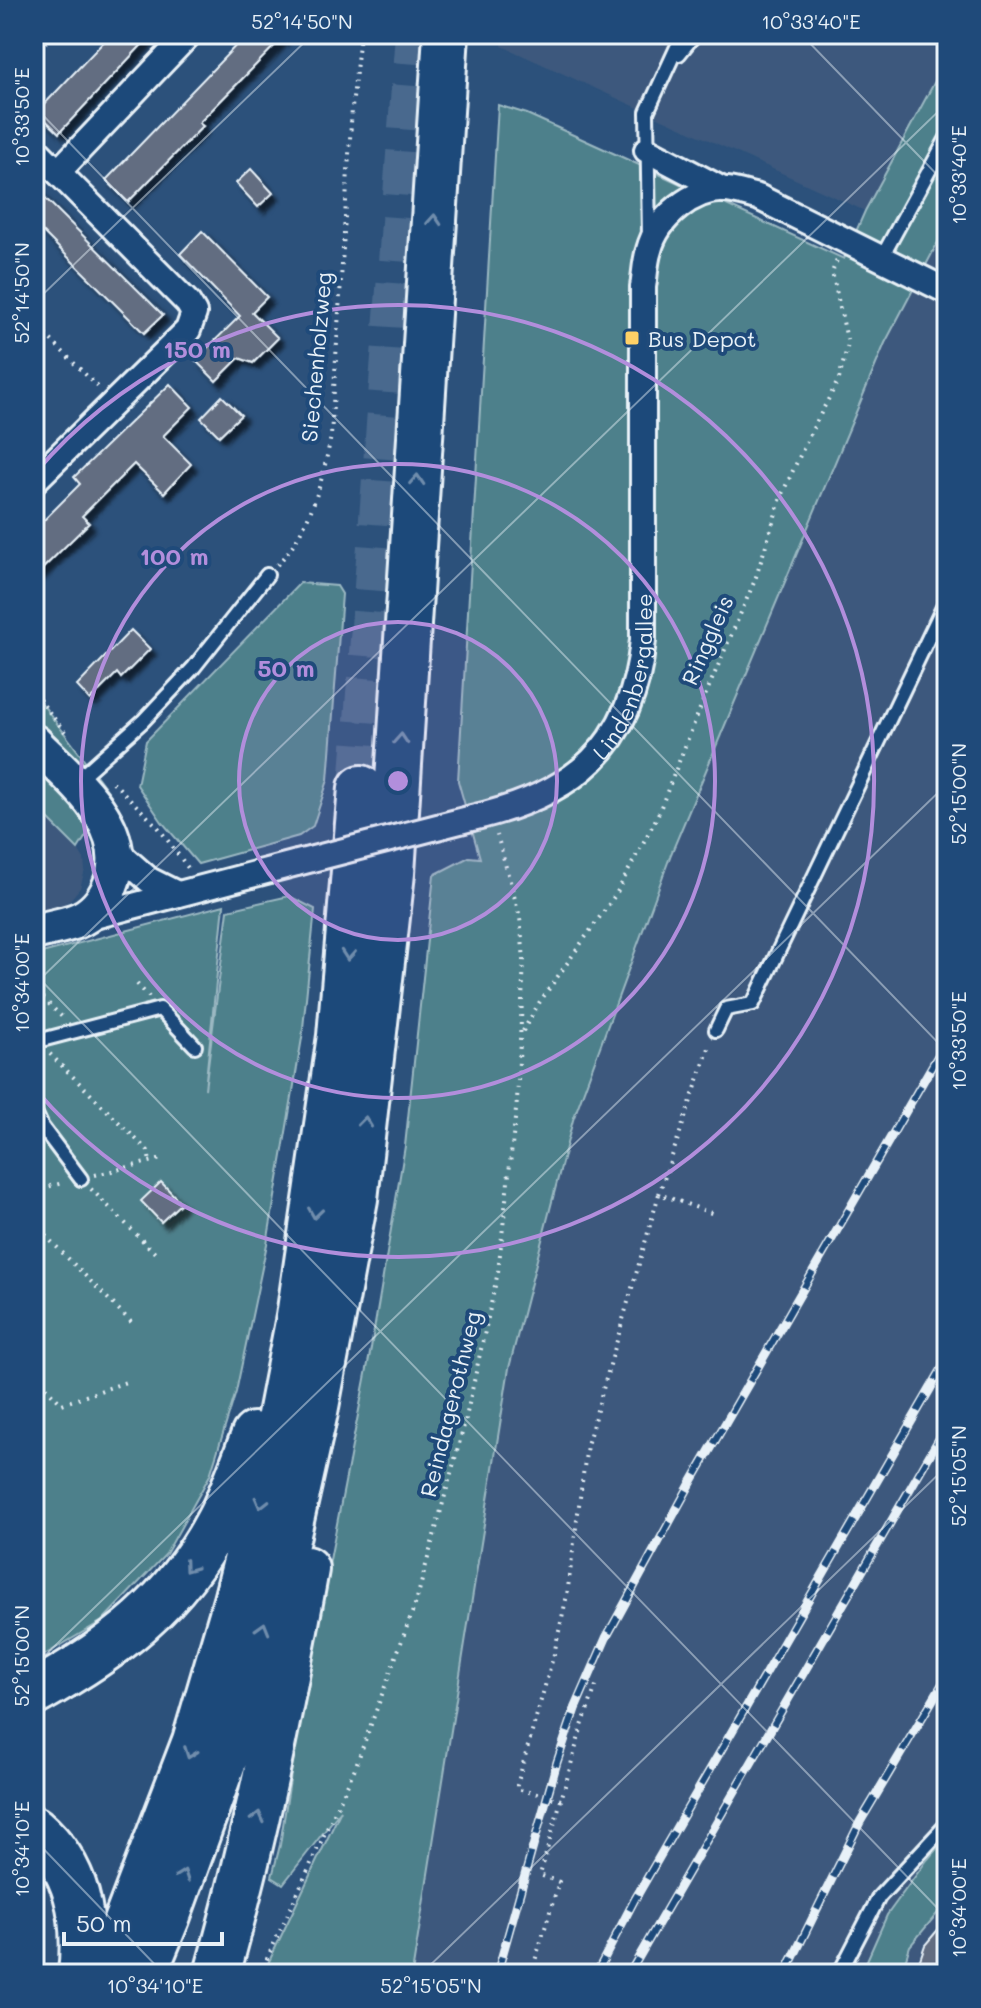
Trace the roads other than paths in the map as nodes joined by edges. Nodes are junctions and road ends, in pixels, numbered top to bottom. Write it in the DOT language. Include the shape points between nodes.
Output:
graph roads {
  1 [pos="189,34"];
  2 [pos="446,34"];
  3 [pos="683,34"];
  4 [pos="695,34"];
  5 [pos="665,73"];
  6 [pos="947,138"];
  7 [pos="34,148"];
  8 [pos="647,150"];
  9 [pos="58,172"];
  10 [pos="723,190"];
  11 [pos="649,248"];
  12 [pos="882,257"];
  13 [pos="947,291"];
  14 [pos="34,481"];
  15 [pos="267,575"];
  16 [pos="947,599"];
  17 [pos="34,742"];
  18 [pos="85,774"];
  19 [pos="361,788"];
  20 [pos="116,851"];
  21 [pos="177,894"];
  22 [pos="78,920"];
  23 [pos="34,932"];
  24 [pos="716,1030"];
  25 [pos="35,1041"];
  26 [pos="195,1046"];
  27 [pos="34,1110"];
  28 [pos="81,1179"];
  29 [pos="355,1199"];
  30 [pos="299,1317"];
  31 [pos="34,1693"];
  32 [pos="947,1824"];
  33 [pos="34,1829"];
  34 [pos="81,1974"];
  35 [pos="106,1974"];
  36 [pos="144,1974"];
  37 [pos="217,1974"];
  38 [pos="839,1974"];
  1 -- 9 [label="street"];
  29 -- 2 [label="highway, one-way" via="392,873"];
  3 -- 5 [label="lane"];
  4 -- 5 [label="lane"];
  5 -- 8 [label="lane" via="647,112"];
  6 -- 12 [label="lane"];
  7 -- 9 [label="street"];
  8 -- 10 [label="street"];
  8 -- 11 [label="lane"];
  9 -- 14 [label="street" via="194,313 188,330"];
  10 -- 11 [label="street, Lindenbergallee" via="689,199"];
  10 -- 12 [label="street" via="758,197"];
  11 -- 21 [label="street, Lindenbergallee, bridge" via="643,287 643,640 635,689 617,731 588,766 543,795 481,816"];
  12 -- 13 [label="street"];
  15 -- 18 [label="lane" via="194,667"];
  16 -- 24 [label="lane" via="753,1004 726,1009"];
  17 -- 18 [label="main road"];
  18 -- 20 [label="main road"];
  19 -- 30 [label="highway, one-way" via="340,1036"];
  20 -- 21 [label="street" via="149,880"];
  20 -- 22 [label="main road" via="108,892"];
  21 -- 22 [label="street, Lindenbergallee"];
  22 -- 23 [label="main road"];
  25 -- 26 [label="lane" via="160,1009"];
  27 -- 28 [label="lane"];
  36 -- 29 [label="highway, one-way" via="225,1757 280,1570"];
  37 -- 29 [label="highway, one-way" via="272,1756 360,1276"];
  30 -- 31 [label="highway, one-way" via="236,1482 200,1551 138,1626 88,1663"];
  30 -- 35 [label="highway, one-way" via="271,1462 199,1727"];
  32 -- 38 [label="lane" via="879,1897"];
  33 -- 34 [label="highway" via="70,1874 82,1910"];
}
